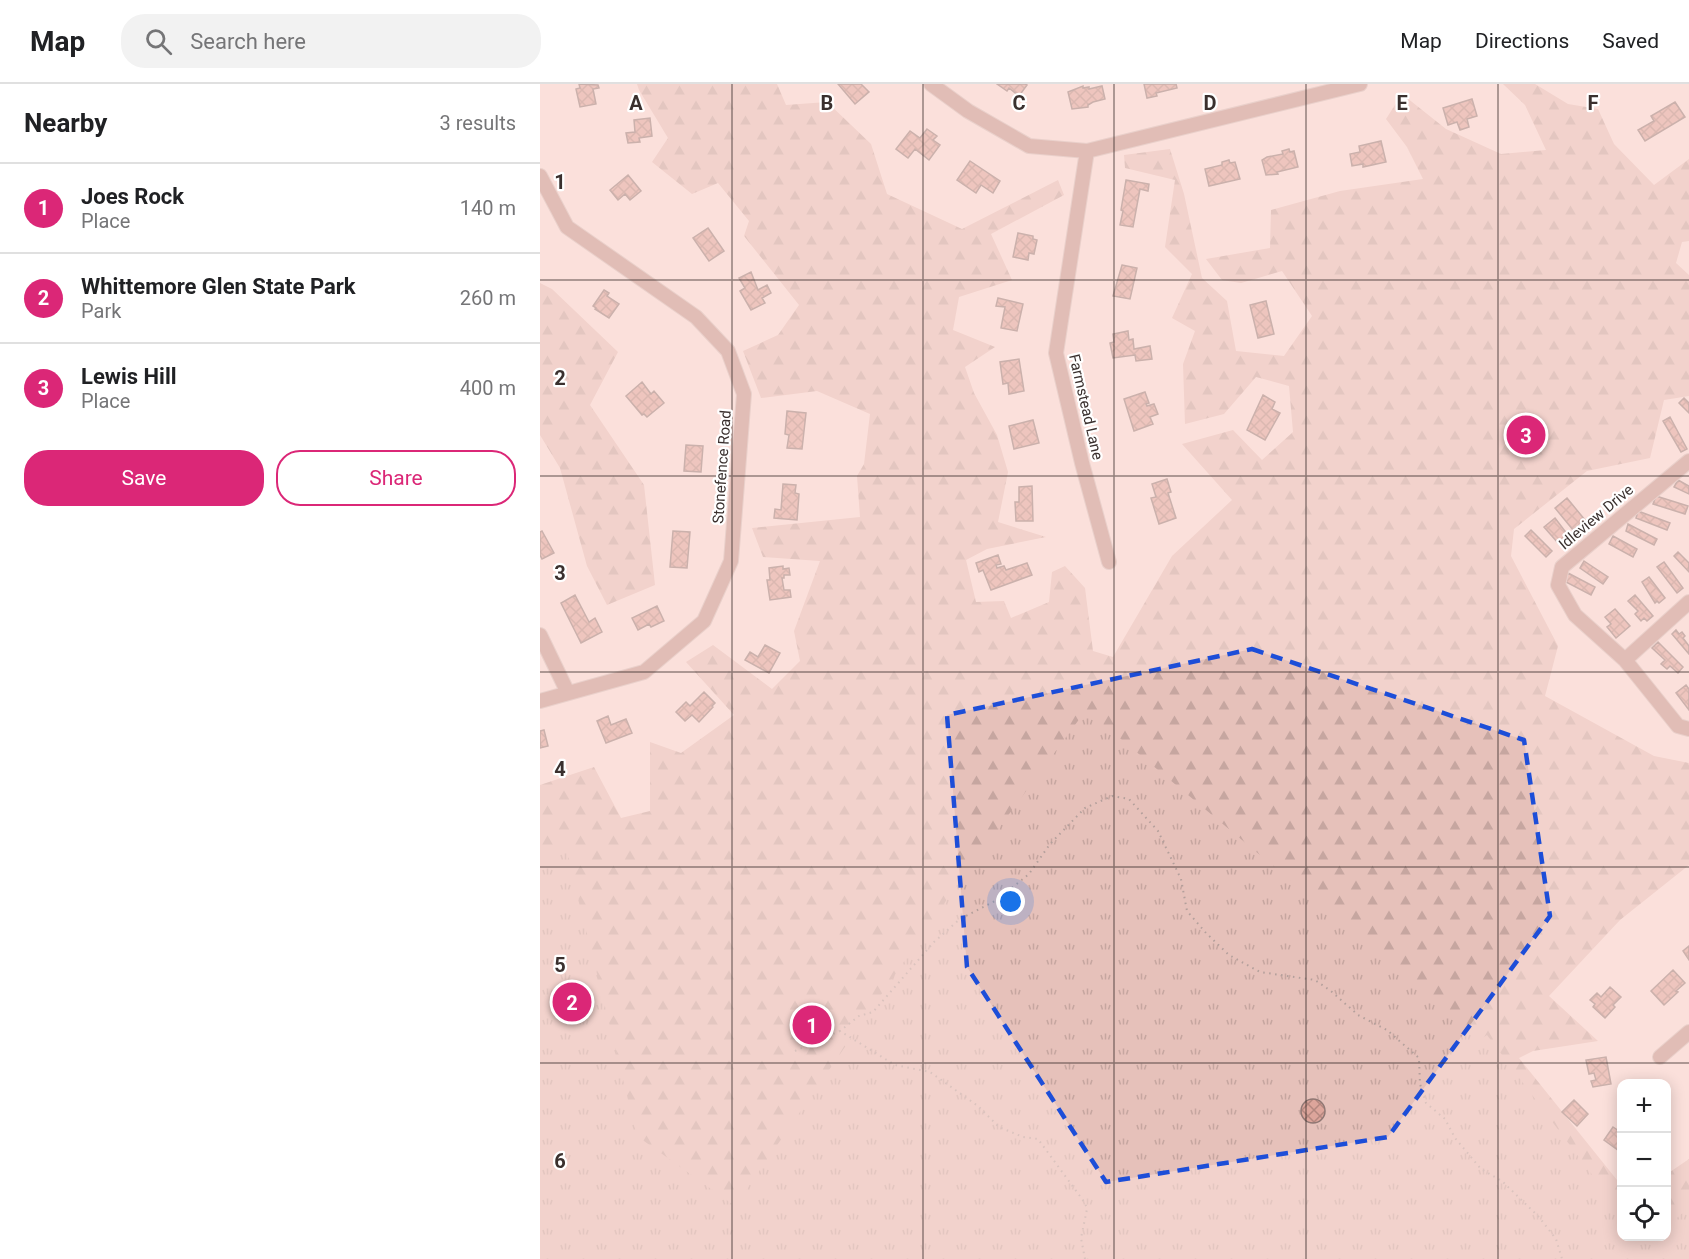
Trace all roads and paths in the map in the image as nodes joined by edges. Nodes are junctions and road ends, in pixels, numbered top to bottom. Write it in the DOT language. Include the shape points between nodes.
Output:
graph roads {
  1 [pos="930,84"];
  2 [pos="1360,84"];
  3 [pos="1087,151"];
  4 [pos="540,176"];
  5 [pos="1689,461"];
  6 [pos="1109,562"];
  7 [pos="1689,602"];
  8 [pos="540,635"];
  9 [pos="1625,660"];
  10 [pos="568,693"];
  11 [pos="540,701"];
  12 [pos="1689,729"];
  13 [pos="840,1031"];
  14 [pos="1689,1032"];
  15 [pos="795,1051"];
  16 [pos="1660,1058"];
  17 [pos="1084,1259"];
  18 [pos="1562,1259"];
  1 -- 3 [label="street" via="1029,146"];
  2 -- 3 [label="street"];
  3 -- 6 [label="street, Farmstead Lane" via="1056,353"];
  4 -- 10 [label="street, Stonefence Road" via="567,227 696,317 728,351 744,394 731,561 704,621 644,672"];
  5 -- 9 [label="street, Idleview Drive" via="1562,567 1558,585 1575,615"];
  7 -- 9 [label="street"];
  8 -- 10 [label="street"];
  9 -- 12 [label="street, Idleview Drive" via="1678,726"];
  10 -- 11 [label="street, Stonefence Road"];
  13 -- 15 [label="path"];
  13 -- 17 [label="path" via="895,1065 930,1072 999,1126 1038,1139 1085,1203 1081,1238"];
  13 -- 18 [label="path" via="859,1016 873,1012 934,942 960,919 997,900 1029,874 1050,844 1085,808 1112,796 1129,799 1158,831 1181,879 1187,911 1206,933 1228,955 1260,972 1315,980 1358,1015 1388,1030 1419,1058 1420,1084 1426,1103 1445,1119 1480,1169 1502,1181 1539,1217 1556,1239"];
  14 -- 16 [label="street"];
}
